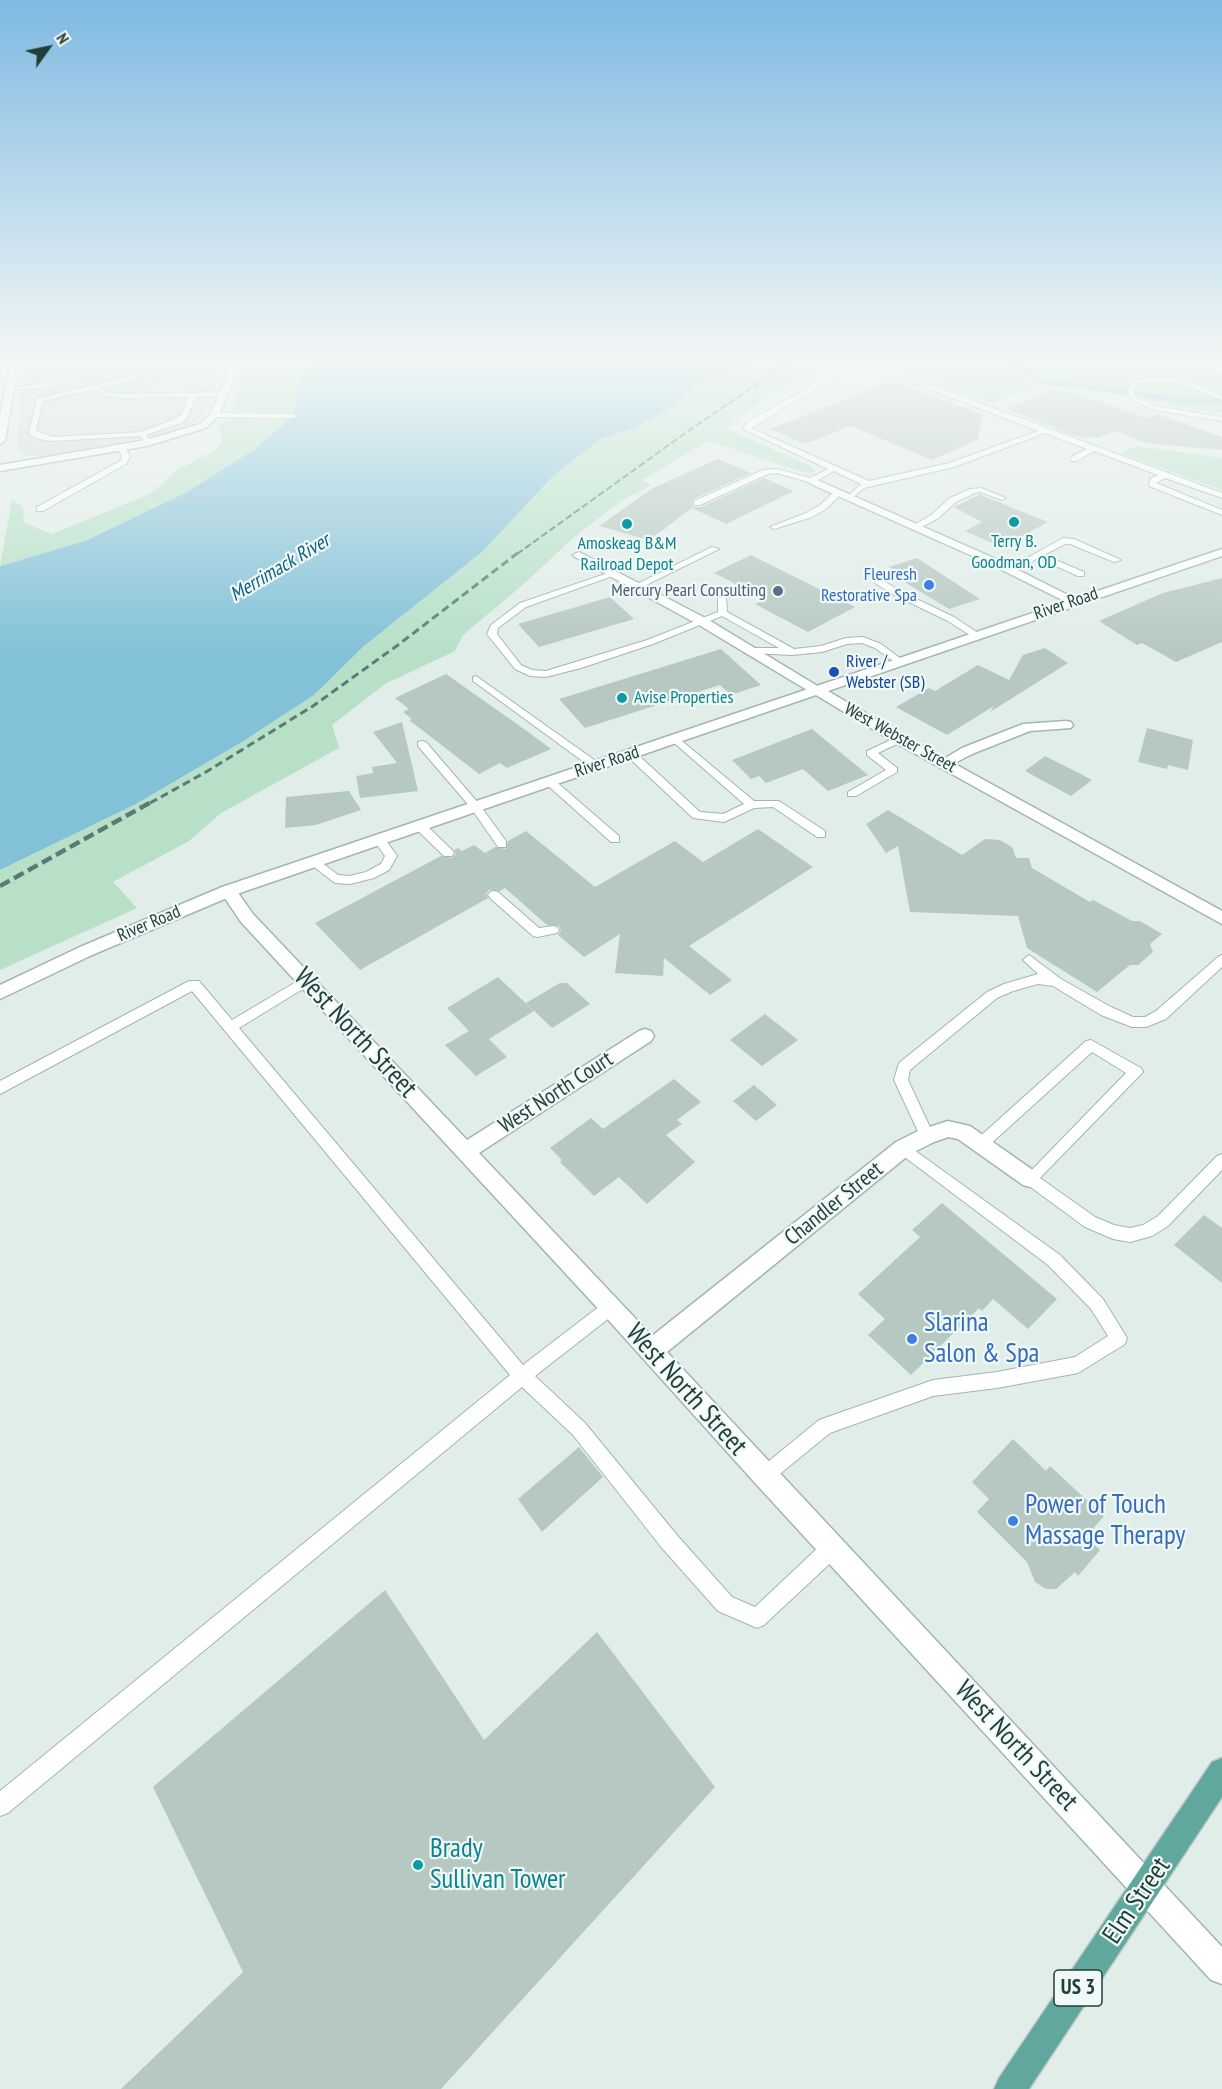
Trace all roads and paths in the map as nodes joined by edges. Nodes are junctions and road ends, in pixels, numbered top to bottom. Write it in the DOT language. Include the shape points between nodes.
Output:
graph roads {
  1 [pos="58,458"];
  2 [pos="125,458"];
  3 [pos="812,458"];
  4 [pos="969,458"];
  5 [pos="1120,458"];
  6 [pos="830,466"];
  7 [pos="0,468"];
  8 [pos="1165,475"];
  9 [pos="812,482"];
  10 [pos="868,484"];
  11 [pos="838,493"];
  12 [pos="1222,496"];
  13 [pos="850,498"];
  14 [pos="1002,498"];
  15 [pos="697,503"];
  16 [pos="40,509"];
  17 [pos="1222,513"];
  18 [pos="774,527"];
  19 [pos="915,527"];
  20 [pos="715,549"];
  21 [pos="1222,552"];
  22 [pos="579,555"];
  23 [pos="1037,555"];
  24 [pos="1117,560"];
  25 [pos="1010,570"];
  26 [pos="614,574"];
  27 [pos="1081,574"];
  28 [pos="878,581"];
  29 [pos="637,586"];
  30 [pos="722,596"];
  31 [pos="1074,601"];
  32 [pos="723,614"];
  33 [pos="703,622"];
  34 [pos="976,635"];
  35 [pos="752,650"];
  36 [pos="792,652"];
  37 [pos="899,661"];
  38 [pos="476,679"];
  39 [pos="817,690"];
  40 [pos="1066,725"];
  41 [pos="676,739"];
  42 [pos="899,739"];
  43 [pos="422,744"];
  44 [pos="631,754"];
  45 [pos="944,763"];
  46 [pos="596,766"];
  47 [pos="549,781"];
  48 [pos="852,794"];
  49 [pos="752,805"];
  50 [pos="475,806"];
  51 [pos="419,825"];
  52 [pos="821,834"];
  53 [pos="379,838"];
  54 [pos="615,839"];
  55 [pos="502,844"];
  56 [pos="448,853"];
  57 [pos="312,861"];
  58 [pos="228,891"];
  59 [pos="494,895"];
  60 [pos="1222,918"];
  61 [pos="553,930"];
  62 [pos="1029,960"];
  63 [pos="1222,960"];
  64 [pos="306,981"];
  65 [pos="1056,982"];
  66 [pos="0,993"];
  67 [pos="230,1027"];
  68 [pos="645,1036"];
  69 [pos="0,1088"];
  70 [pos="927,1136"];
  71 [pos="981,1144"];
  72 [pos="903,1148"];
  73 [pos="466,1151"];
  74 [pos="1222,1160"];
  75 [pos="1030,1179"];
  76 [pos="611,1307"];
  77 [pos="651,1351"];
  78 [pos="522,1376"];
  79 [pos="764,1476"];
  80 [pos="832,1548"];
  81 [pos="1222,1772"];
  82 [pos="0,1805"];
  83 [pos="1146,1887"];
  84 [pos="1222,1970"];
  85 [pos="1010,2089"];
  1 -- 7 [label="street"];
  2 -- 16 [label="lane"];
  3 -- 6 [label="lane"];
  4 -- 10 [label="lane"];
  5 -- 8 [label="lane"];
  6 -- 9 [label="lane" via="832,469"];
  6 -- 10 [label="lane"];
  8 -- 12 [label="lane"];
  8 -- 17 [label="lane" via="1152,484"];
  9 -- 11 [label="street"];
  9 -- 15 [label="lane" via="777,471 766,472"];
  10 -- 13 [label="lane"];
  11 -- 13 [label="street"];
  11 -- 18 [label="lane" via="809,515"];
  13 -- 19 [label="street"];
  14 -- 19 [label="lane" via="973,491"];
  19 -- 25 [label="street"];
  20 -- 29 [label="lane"];
  21 -- 31 [label="street, River Road"];
  22 -- 26 [label="street, West Webster Street"];
  23 -- 24 [label="lane" via="1063,541 1071,541"];
  23 -- 25 [label="lane"];
  23 -- 27 [label="lane"];
  25 -- 31 [label="street"];
  26 -- 29 [label="street, West Webster Street"];
  26 -- 33 [label="lane" via="523,606 502,619 492,634 518,667 546,674"];
  28 -- 34 [label="lane"];
  29 -- 33 [label="street, West Webster Street"];
  30 -- 32 [label="lane"];
  31 -- 34 [label="street, River Road"];
  32 -- 33 [label="lane"];
  32 -- 36 [label="lane"];
  33 -- 35 [label="street, West Webster Street"];
  34 -- 37 [label="street, River Road"];
  35 -- 36 [label="lane"];
  35 -- 39 [label="street, West Webster Street"];
  36 -- 37 [label="lane" via="863,640"];
  37 -- 39 [label="street, River Road"];
  38 -- 46 [label="lane"];
  39 -- 41 [label="street, River Road"];
  39 -- 42 [label="street, West Webster Street"];
  40 -- 45 [label="street" via="1029,727"];
  41 -- 44 [label="street, River Road"];
  41 -- 49 [label="lane"];
  42 -- 45 [label="street, West Webster Street"];
  42 -- 48 [label="lane" via="871,753 893,770"];
  43 -- 50 [label="lane"];
  44 -- 46 [label="street, River Road"];
  44 -- 49 [label="lane" via="697,815 724,818"];
  45 -- 60 [label="street, West Webster Street"];
  46 -- 47 [label="street, River Road"];
  47 -- 50 [label="street, River Road"];
  47 -- 54 [label="lane"];
  49 -- 52 [label="lane" via="775,803"];
  50 -- 51 [label="street, River Road"];
  50 -- 55 [label="lane"];
  51 -- 53 [label="street, River Road"];
  51 -- 56 [label="lane"];
  53 -- 57 [label="street, River Road"];
  53 -- 57 [label="lane" via="391,856 385,867 370,875 335,879"];
  57 -- 58 [label="street, River Road"];
  58 -- 64 [label="street, West North Street" via="247,918"];
  58 -- 66 [label="street, River Road" via="86,951"];
  59 -- 61 [label="lane" via="537,933"];
  62 -- 65 [label="lane"];
  63 -- 65 [label="lane" via="1161,1015 1146,1022 1132,1022 1106,1011"];
  64 -- 67 [label="lane"];
  64 -- 73 [label="street, West North Street"];
  65 -- 70 [label="lane" via="1038,979 992,995 904,1066 901,1080"];
  67 -- 69 [label="lane" via="194,984"];
  67 -- 78 [label="lane"];
  68 -- 73 [label="street, West North Court"];
  70 -- 71 [label="street, Chandler Street" via="948,1129 963,1132"];
  70 -- 72 [label="street, Chandler Street"];
  71 -- 75 [label="street, Chandler Street"];
  71 -- 75 [label="lane" via="1091,1045 1136,1072"];
  72 -- 77 [label="street, Chandler Street"];
  72 -- 79 [label="lane" via="1054,1260 1097,1304 1119,1338 1078,1365 933,1388 825,1426"];
  73 -- 76 [label="street, West North Street"];
  74 -- 75 [label="lane" via="1163,1221 1130,1235 1090,1222"];
  76 -- 77 [label="street, West North Street"];
  76 -- 78 [label="lane"];
  77 -- 79 [label="street, West North Street"];
  78 -- 80 [label="lane" via="579,1429 669,1541 726,1604 757,1618"];
  78 -- 82 [label="lane"];
  79 -- 80 [label="street, West North Street"];
  80 -- 83 [label="street, West North Street"];
  81 -- 83 [label="main road, Elm Street / US 3"];
  83 -- 84 [label="street, West North Street"];
  83 -- 85 [label="main road, Elm Street / US 3"];
}
